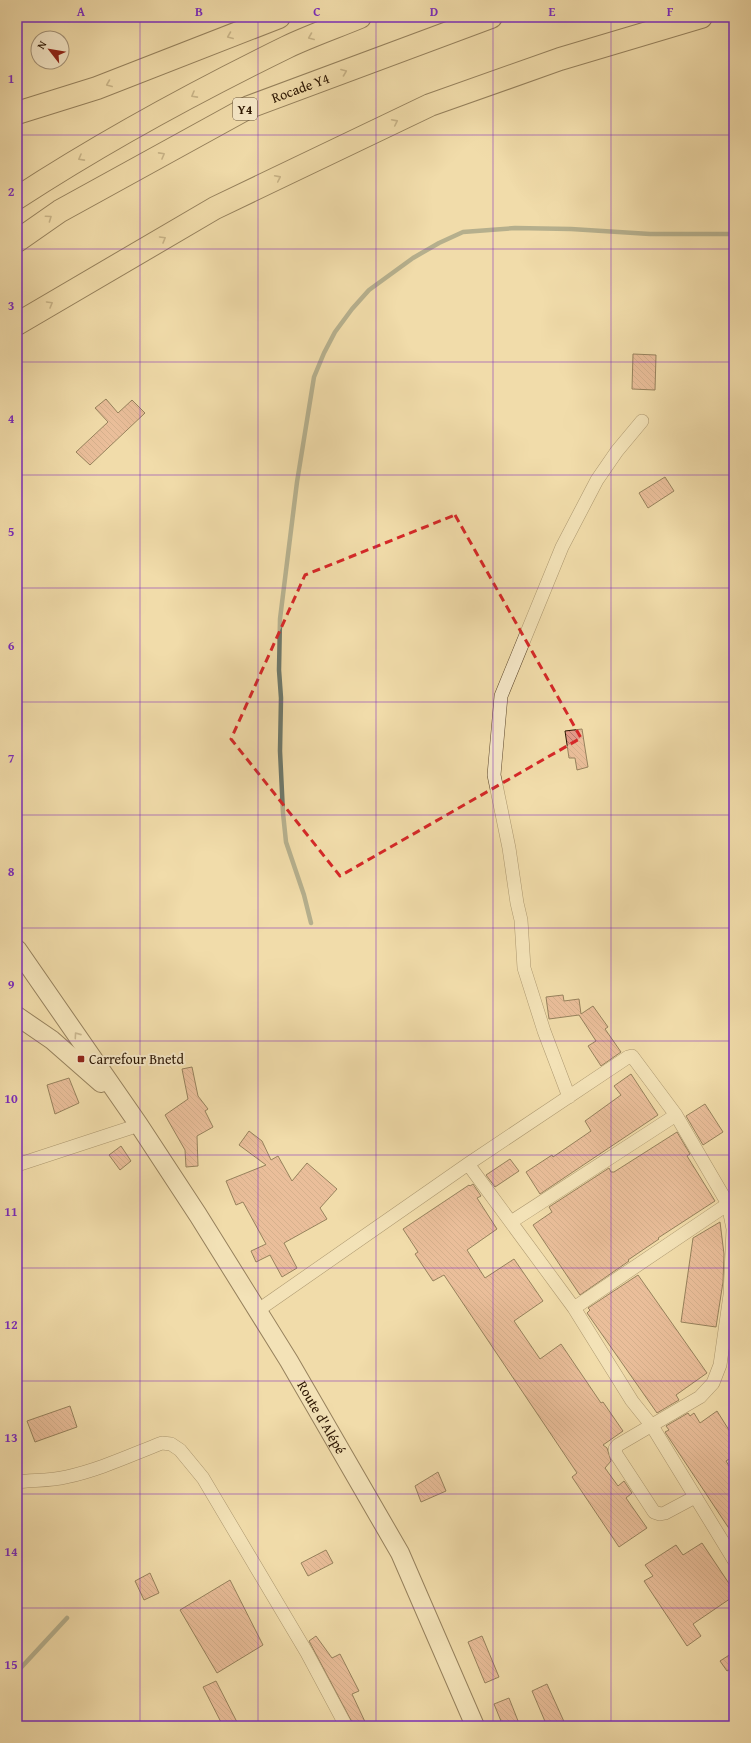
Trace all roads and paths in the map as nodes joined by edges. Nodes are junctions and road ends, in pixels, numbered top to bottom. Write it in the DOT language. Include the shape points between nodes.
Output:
graph roads {
  1 [pos="279,17"];
  2 [pos="360,17"];
  3 [pos="491,17"];
  4 [pos="701,17"];
  5 [pos="17,112"];
  6 [pos="17,198"];
  7 [pos="17,241"];
  8 [pos="17,324"];
  9 [pos="642,421"];
  10 [pos="17,949"];
  11 [pos="17,1016"];
  12 [pos="569,1097"];
  13 [pos="676,1115"];
  14 [pos="139,1125"];
  15 [pos="468,1164"];
  16 [pos="17,1165"];
  17 [pos="728,1204"];
  18 [pos="510,1222"];
  19 [pos="574,1308"];
  20 [pos="257,1310"];
  21 [pos="652,1426"];
  22 [pos="17,1482"];
  23 [pos="695,1497"];
  24 [pos="730,1546"];
  25 [pos="734,1560"];
  26 [pos="346,1726"];
  27 [pos="475,1726"];
  1 -- 5 [label="highway, one-way" via="97,88"];
  2 -- 6 [label="highway, Y4, one-way" via="288,46 202,90 60,170"];
  7 -- 3 [label="highway, Rocade Y4 / Y4, one-way" via="60,211 249,107"];
  8 -- 4 [label="highway, one-way" via="215,208 430,105 560,59"];
  9 -- 12 [label="street" via="597,480 562,547 501,696 494,775 510,848 513,881 521,920 524,968"];
  14 -- 10 [label="main road, Route d'Alépé, one-way"];
  11 -- 14 [label="main road, Route d'Alépé" via="52,1040 95,1076"];
  12 -- 13 [label="street" via="632,1056"];
  12 -- 15 [label="street"];
  13 -- 17 [label="street"];
  13 -- 18 [label="street"];
  14 -- 16 [label="street"];
  14 -- 20 [label="main road, Route d'Alépé"];
  15 -- 18 [label="street"];
  15 -- 20 [label="street"];
  17 -- 19 [label="street"];
  17 -- 21 [label="street" via="733,1229 730,1295 720,1365 713,1383 700,1398"];
  18 -- 19 [label="street"];
  19 -- 21 [label="street" via="632,1400"];
  20 -- 27 [label="main road, Route d'Alépé" via="400,1553"];
  21 -- 23 [label="street"];
  21 -- 23 [label="street" via="618,1444 616,1454 654,1512 665,1513"];
  22 -- 26 [label="street" via="67,1477 162,1443 171,1444 180,1450 203,1478 308,1653"];
  23 -- 24 [label="street"];
  24 -- 25 [label="street"];
}
